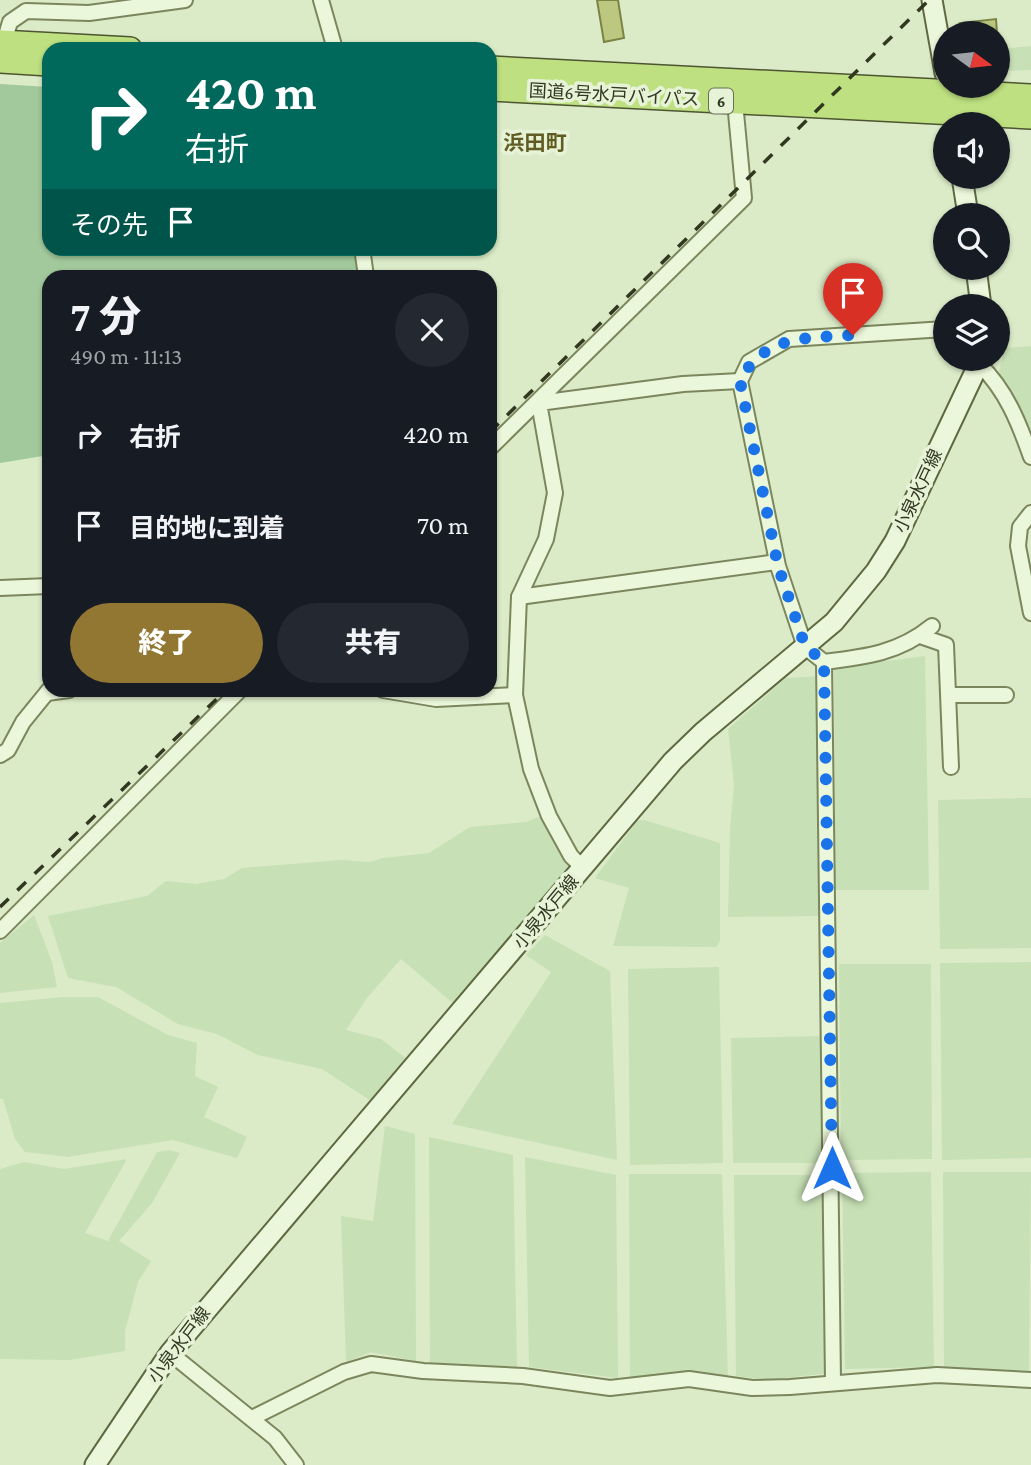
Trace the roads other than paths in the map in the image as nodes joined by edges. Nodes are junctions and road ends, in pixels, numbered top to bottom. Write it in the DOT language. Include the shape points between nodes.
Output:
graph roads {
  1 [pos="185,0"];
  2 [pos="321,0"];
  3 [pos="932,0"];
  4 [pos="25,6"];
  5 [pos="936,21"];
  6 [pos="333,42"];
  7 [pos="1,49"];
  8 [pos="42,49"];
  9 [pos="42,62"];
  10 [pos="497,68"];
  11 [pos="933,83"];
  12 [pos="497,89"];
  13 [pos="1010,93"];
  14 [pos="1031,96"];
  15 [pos="735,102"];
  16 [pos="933,117"];
  17 [pos="1031,117"];
  18 [pos="1010,118"];
  19 [pos="933,330"];
  20 [pos="976,371"];
  21 [pos="988,371"];
  22 [pos="740,381"];
  23 [pos="539,403"];
  24 [pos="497,442"];
  25 [pos="1031,457"];
  26 [pos="1031,513"];
  27 [pos="777,562"];
  28 [pos="1027,565"];
  29 [pos="42,586"];
  30 [pos="0,589"];
  31 [pos="519,597"];
  32 [pos="1031,613"];
  33 [pos="932,626"];
  34 [pos="920,636"];
  35 [pos="805,646"];
  36 [pos="824,662"];
  37 [pos="515,695"];
  38 [pos="949,695"];
  39 [pos="1006,695"];
  40 [pos="497,696"];
  41 [pos="43,697"];
  42 [pos="233,697"];
  43 [pos="424,697"];
  44 [pos="476,697"];
  45 [pos="0,755"];
  46 [pos="951,766"];
  47 [pos="583,868"];
  48 [pos="0,931"];
  49 [pos="170,1353"];
  50 [pos="1031,1380"];
  51 [pos="833,1381"];
  52 [pos="253,1418"];
  53 [pos="95,1465"];
  54 [pos="296,1465"];
  1 -- 4 [label="street" via="89,13"];
  2 -- 6 [label="street"];
  3 -- 5 [label="main road"];
  4 -- 7 [label="street" via="9,22"];
  7 -- 8 [label="highway"];
  7 -- 9 [label="highway"];
  10 -- 11 [label="highway, 国道6号水戸バイパス / 6"];
  12 -- 15 [label="highway, 国道6号水戸バイパス / 6"];
  13 -- 14 [label="highway, 国道6号水戸バイパス / 6"];
  15 -- 16 [label="highway, 国道6号水戸バイパス / 6"];
  15 -- 23 [label="street" via="744,198"];
  17 -- 18 [label="highway, 国道6号水戸バイパス / 6"];
  19 -- 22 [label="street" via="789,339 749,362"];
  20 -- 35 [label="main road, 小泉水戸線" via="887,556 849,605"];
  21 -- 25 [label="street" via="1020,425"];
  22 -- 23 [label="street"];
  22 -- 27 [label="street"];
  23 -- 24 [label="street"];
  23 -- 31 [label="street" via="555,493 546,539"];
  26 -- 28 [label="street" via="1020,527 1018,546"];
  27 -- 31 [label="street"];
  27 -- 35 [label="street"];
  28 -- 32 [label="street"];
  29 -- 30 [label="street"];
  31 -- 37 [label="street"];
  33 -- 34 [label="street"];
  34 -- 36 [label="street" via="891,652"];
  34 -- 38 [label="street" via="946,645"];
  35 -- 36 [label="street"];
  35 -- 47 [label="main road, 小泉水戸線" via="673,761"];
  36 -- 51 [label="street"];
  37 -- 40 [label="street"];
  37 -- 47 [label="street" via="540,792 571,856"];
  38 -- 39 [label="street"];
  38 -- 46 [label="street"];
  41 -- 45 [label="street"];
  42 -- 48 [label="street"];
  43 -- 44 [label="street"];
  47 -- 49 [label="main road, 小泉水戸線"];
  49 -- 52 [label="street"];
  49 -- 53 [label="main road, 小泉水戸線"];
  50 -- 51 [label="street" via="937,1375"];
  51 -- 52 [label="street" via="752,1388 689,1380 610,1388 371,1364 344,1372"];
  52 -- 54 [label="street"];
}
